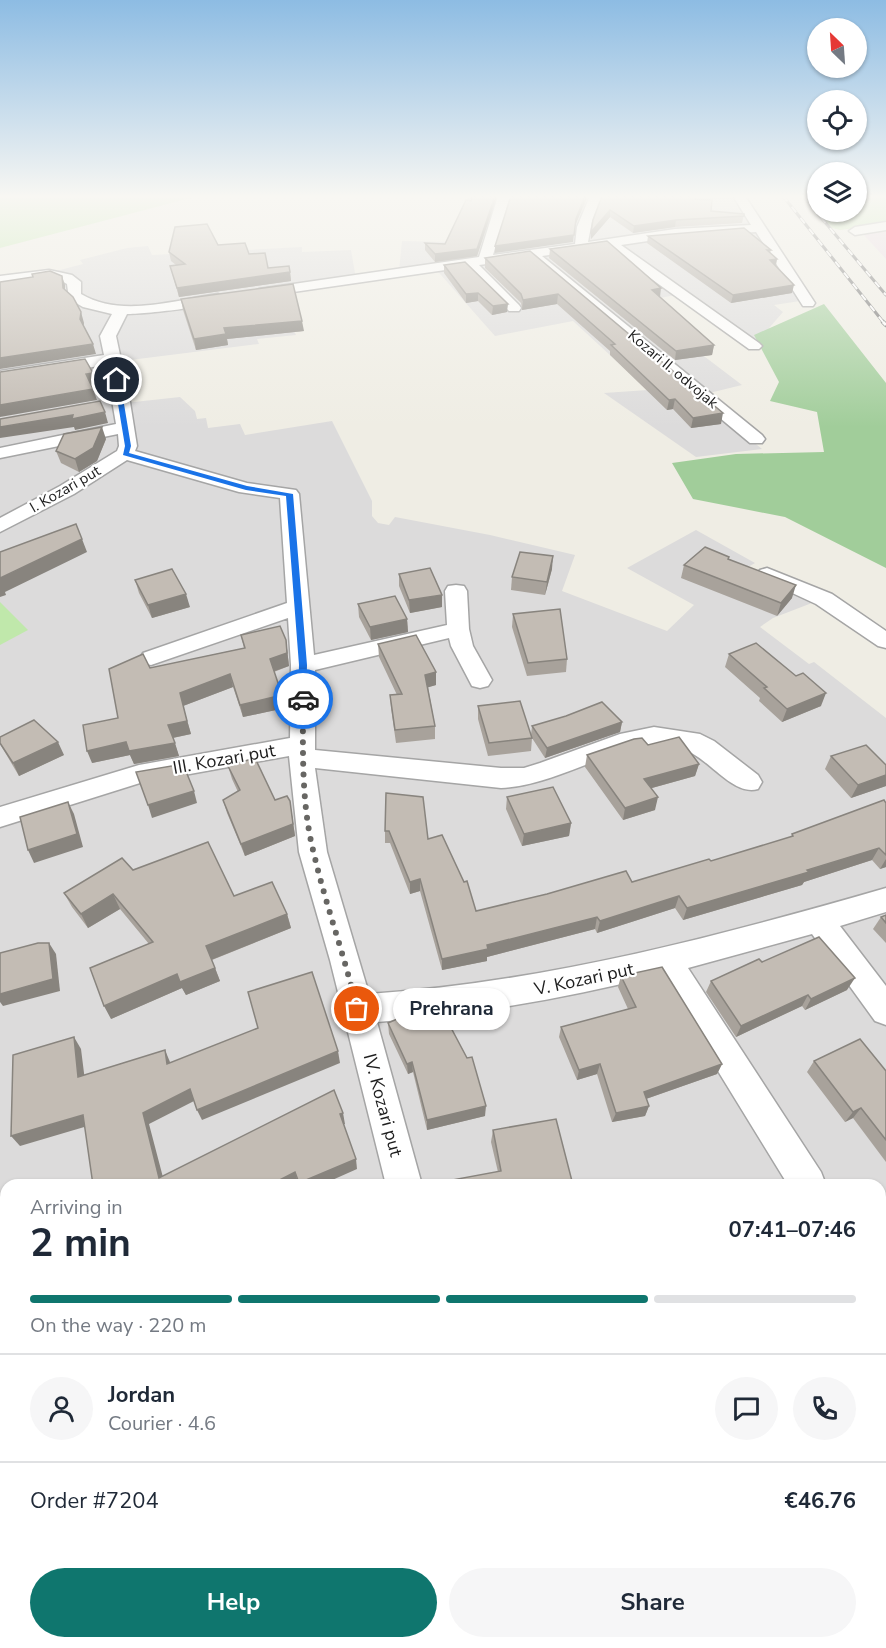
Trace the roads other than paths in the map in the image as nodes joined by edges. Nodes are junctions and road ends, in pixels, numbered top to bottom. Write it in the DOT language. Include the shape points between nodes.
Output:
graph roads {
  1 [pos="404,273"];
  2 [pos="485,273"];
  3 [pos="556,273"];
  4 [pos="652,273"];
  5 [pos="788,273"];
  6 [pos="0,280"];
  7 [pos="808,303"];
  8 [pos="514,309"];
  9 [pos="122,311"];
  10 [pos="754,346"];
  11 [pos="112,359"];
  12 [pos="0,376"];
  13 [pos="125,428"];
  14 [pos="756,439"];
  15 [pos="0,453"];
  16 [pos="125,454"];
  17 [pos="1,525"];
  18 [pos="767,574"];
  19 [pos="456,591"];
  20 [pos="298,607"];
  21 [pos="458,629"];
  22 [pos="886,641"];
  23 [pos="151,658"];
  24 [pos="303,665"];
  25 [pos="480,680"];
  26 [pos="302,751"];
  27 [pos="749,782"];
  28 [pos="0,817"];
  29 [pos="886,900"];
  30 [pos="819,920"];
  31 [pos="667,961"];
  32 [pos="357,1009"];
  33 [pos="886,1011"];
  34 [pos="400,1179"];
  35 [pos="804,1179"];
  1 -- 9 [label="street"];
  2 -- 8 [label="street"];
  3 -- 14 [label="street, Kozari II. odvojak"];
  4 -- 10 [label="street"];
  5 -- 7 [label="street"];
  6 -- 9 [label="street" via="63,276 74,282 75,296 81,302"];
  9 -- 11 [label="street" via="108,336"];
  11 -- 12 [label="street"];
  11 -- 13 [label="street" via="116,403"];
  13 -- 15 [label="street"];
  13 -- 16 [label="street"];
  16 -- 17 [label="street, I. Kozari put"];
  16 -- 20 [label="street" via="246,488 289,494"];
  18 -- 22 [label="street" via="824,599"];
  19 -- 21 [label="street"];
  20 -- 23 [label="street"];
  20 -- 24 [label="street"];
  21 -- 24 [label="street"];
  21 -- 25 [label="street" via="462,646"];
  24 -- 26 [label="street"];
  26 -- 27 [label="street, III. Kozari put" via="501,778 546,771 629,740 654,736 691,740"];
  26 -- 28 [label="street, III. Kozari put" via="139,774"];
  26 -- 32 [label="street, IV. Kozari put" via="313,852"];
  29 -- 30 [label="street, V. Kozari put"];
  30 -- 31 [label="street, V. Kozari put"];
  30 -- 33 [label="street"];
  31 -- 32 [label="street, V. Kozari put" via="511,994"];
  31 -- 35 [label="street"];
  32 -- 34 [label="street, IV. Kozari put"];
}
